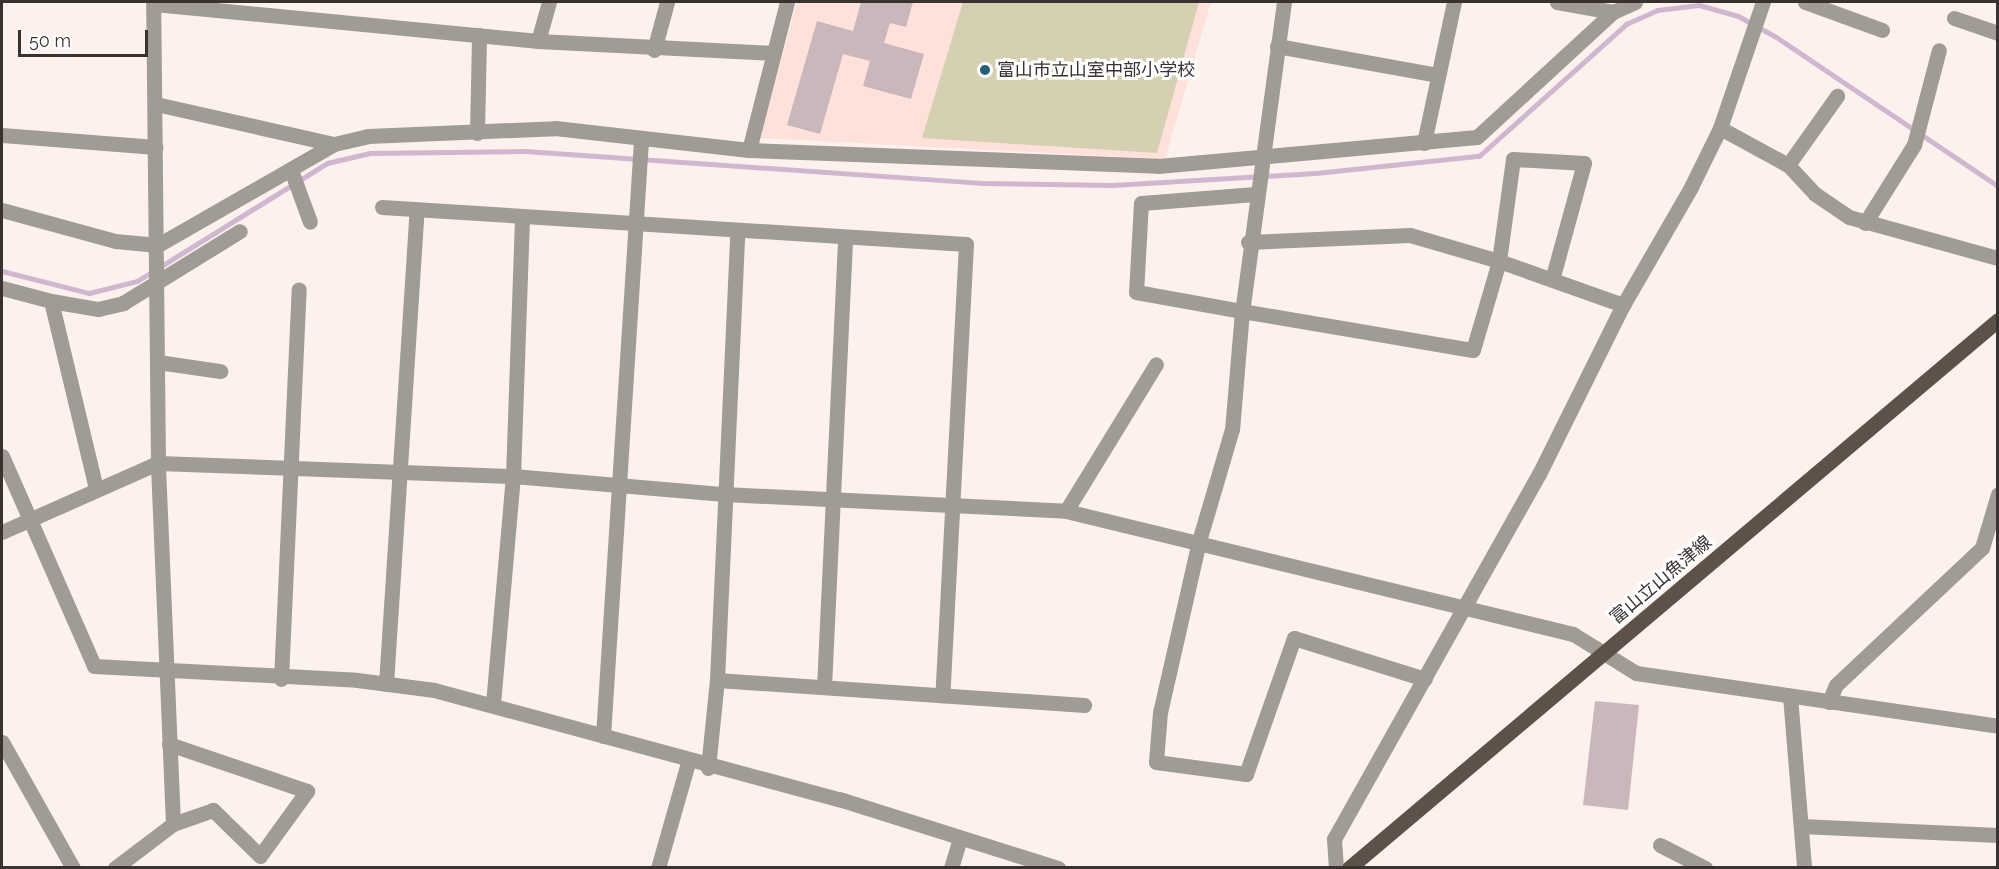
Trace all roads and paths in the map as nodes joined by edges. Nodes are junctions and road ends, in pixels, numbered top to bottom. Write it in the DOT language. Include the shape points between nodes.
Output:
graph roads {
  1 [pos="549,2"];
  2 [pos="667,2"];
  3 [pos="787,2"];
  4 [pos="1284,2"];
  5 [pos="1454,2"];
  6 [pos="1557,2"];
  7 [pos="1635,2"];
  8 [pos="1805,2"];
  9 [pos="153,3"];
  10 [pos="264,8"];
  11 [pos="1760,8"];
  12 [pos="1613,12"];
  13 [pos="1954,18"];
  14 [pos="1882,30"];
  15 [pos="1998,33"];
  16 [pos="480,35"];
  17 [pos="538,41"];
  18 [pos="1277,46"];
  19 [pos="654,50"];
  20 [pos="1939,50"];
  21 [pos="774,53"];
  22 [pos="1438,75"];
  23 [pos="1837,96"];
  24 [pos="156,104"];
  25 [pos="1720,128"];
  26 [pos="477,133"];
  27 [pos="2,135"];
  28 [pos="641,143"];
  29 [pos="1424,143"];
  30 [pos="334,144"];
  31 [pos="156,147"];
  32 [pos="749,150"];
  33 [pos="1259,163"];
  34 [pos="1788,165"];
  35 [pos="292,172"];
  36 [pos="1255,191"];
  37 [pos="382,207"];
  38 [pos="2,210"];
  39 [pos="417,210"];
  40 [pos="522,218"];
  41 [pos="310,222"];
  42 [pos="1865,223"];
  43 [pos="633,225"];
  44 [pos="240,231"];
  45 [pos="737,232"];
  46 [pos="845,238"];
  47 [pos="1248,242"];
  48 [pos="158,250"];
  49 [pos="1998,258"];
  50 [pos="1499,261"];
  51 [pos="1552,276"];
  52 [pos="158,283"];
  53 [pos="2,288"];
  54 [pos="299,289"];
  55 [pos="51,301"];
  56 [pos="1623,305"];
  57 [pos="1242,311"];
  58 [pos="1998,320"];
  59 [pos="158,362"];
  60 [pos="1156,364"];
  61 [pos="220,371"];
  62 [pos="2,456"];
  63 [pos="158,463"];
  64 [pos="291,468"];
  65 [pos="401,472"];
  66 [pos="513,477"];
  67 [pos="620,485"];
  68 [pos="96,489"];
  69 [pos="724,494"];
  70 [pos="1998,494"];
  71 [pos="837,498"];
  72 [pos="951,506"];
  73 [pos="1066,511"];
  74 [pos="30,519"];
  75 [pos="2,532"];
  76 [pos="1199,541"];
  77 [pos="1466,608"];
  78 [pos="1607,652"];
  79 [pos="165,671"];
  80 [pos="281,679"];
  81 [pos="1425,679"];
  82 [pos="717,680"];
  83 [pos="386,684"];
  84 [pos="824,687"];
  85 [pos="942,695"];
  86 [pos="1790,696"];
  87 [pos="1828,702"];
  88 [pos="493,704"];
  89 [pos="1084,705"];
  90 [pos="1998,726"];
  91 [pos="603,736"];
  92 [pos="2,742"];
  93 [pos="169,744"];
  94 [pos="687,763"];
  95 [pos="708,768"];
  96 [pos="173,824"];
  97 [pos="1801,826"];
  98 [pos="1998,835"];
  99 [pos="960,839"];
  100 [pos="1660,845"];
  101 [pos="73,867"];
  102 [pos="115,867"];
  103 [pos="657,867"];
  104 [pos="951,867"];
  105 [pos="1058,867"];
  106 [pos="1336,867"];
  107 [pos="1348,867"];
  108 [pos="1705,867"];
  109 [pos="1804,867"];
  1 -- 17 [label="street"];
  2 -- 19 [label="street"];
  3 -- 21 [label="street"];
  4 -- 18 [label="street"];
  5 -- 22 [label="street"];
  6 -- 12 [label="street"];
  7 -- 12 [label="street"];
  8 -- 14 [label="street"];
  9 -- 10 [label="street"];
  9 -- 24 [label="street"];
  10 -- 16 [label="street"];
  11 -- 25 [label="street"];
  12 -- 29 [label="street" via="1478,137"];
  13 -- 15 [label="street"];
  16 -- 17 [label="street"];
  16 -- 26 [label="street"];
  17 -- 19 [label="street"];
  18 -- 22 [label="street"];
  18 -- 33 [label="street"];
  19 -- 21 [label="street"];
  20 -- 42 [label="street" via="1914,145"];
  21 -- 32 [label="street"];
  22 -- 29 [label="street"];
  23 -- 34 [label="street"];
  24 -- 30 [label="street"];
  24 -- 31 [label="street"];
  25 -- 34 [label="street"];
  25 -- 56 [label="street"];
  26 -- 28 [label="street" via="555,129"];
  26 -- 30 [label="street" via="368,136"];
  27 -- 31 [label="street"];
  28 -- 32 [label="street"];
  28 -- 43 [label="street"];
  29 -- 33 [label="street"];
  30 -- 35 [label="street"];
  31 -- 48 [label="street"];
  32 -- 33 [label="street" via="1158,166"];
  33 -- 36 [label="street"];
  34 -- 42 [label="street" via="1815,194"];
  35 -- 41 [label="street"];
  35 -- 48 [label="street"];
  36 -- 47 [label="street"];
  36 -- 57 [label="street" via="1141,203 1136,292"];
  37 -- 39 [label="street"];
  38 -- 48 [label="street"];
  39 -- 40 [label="street"];
  39 -- 65 [label="street"];
  40 -- 43 [label="street"];
  40 -- 66 [label="street"];
  42 -- 49 [label="street"];
  43 -- 45 [label="street"];
  43 -- 67 [label="street"];
  44 -- 52 [label="street"];
  45 -- 46 [label="street"];
  45 -- 69 [label="street"];
  46 -- 71 [label="street"];
  46 -- 72 [label="street" via="966,244"];
  47 -- 50 [label="street" via="1410,235"];
  47 -- 57 [label="street"];
  48 -- 52 [label="street"];
  50 -- 51 [label="street"];
  50 -- 51 [label="street" via="1513,159 1584,163"];
  50 -- 57 [label="street" via="1473,350"];
  51 -- 56 [label="street"];
  52 -- 55 [label="street" via="98,309"];
  52 -- 59 [label="street"];
  53 -- 55 [label="street"];
  54 -- 64 [label="street"];
  55 -- 68 [label="street"];
  56 -- 77 [label="street"];
  57 -- 76 [label="street" via="1232,429"];
  58 -- 78 [label="main road, 富山立山魚津線"];
  59 -- 61 [label="street"];
  59 -- 63 [label="street"];
  60 -- 73 [label="street"];
  62 -- 74 [label="street"];
  63 -- 64 [label="street"];
  63 -- 68 [label="street"];
  63 -- 79 [label="street"];
  64 -- 65 [label="street"];
  64 -- 80 [label="street"];
  65 -- 66 [label="street"];
  65 -- 83 [label="street"];
  66 -- 67 [label="street"];
  66 -- 88 [label="street"];
  67 -- 69 [label="street"];
  67 -- 91 [label="street"];
  68 -- 74 [label="street"];
  69 -- 71 [label="street"];
  69 -- 82 [label="street"];
  70 -- 87 [label="street" via="1982,548 1836,685"];
  71 -- 72 [label="street"];
  71 -- 84 [label="street"];
  72 -- 73 [label="street"];
  72 -- 85 [label="street"];
  73 -- 76 [label="street"];
  74 -- 75 [label="street"];
  74 -- 79 [label="street" via="94,666"];
  76 -- 77 [label="street"];
  76 -- 81 [label="street" via="1160,712 1156,762 1246,774 1294,638"];
  77 -- 78 [label="street" via="1573,634"];
  77 -- 81 [label="street"];
  78 -- 86 [label="street" via="1636,673"];
  78 -- 107 [label="main road, 富山立山魚津線"];
  79 -- 80 [label="street"];
  79 -- 93 [label="street"];
  80 -- 83 [label="street"];
  81 -- 106 [label="street" via="1334,839"];
  82 -- 84 [label="street"];
  82 -- 95 [label="street"];
  83 -- 88 [label="street"];
  84 -- 85 [label="street"];
  85 -- 89 [label="street"];
  86 -- 87 [label="street"];
  86 -- 97 [label="street"];
  87 -- 90 [label="street"];
  88 -- 91 [label="street"];
  91 -- 94 [label="street"];
  92 -- 101 [label="street"];
  93 -- 96 [label="street"];
  93 -- 96 [label="street" via="307,791 260,856 213,810"];
  94 -- 95 [label="street"];
  94 -- 103 [label="street"];
  95 -- 99 [label="street" via="839,800"];
  96 -- 102 [label="street"];
  97 -- 98 [label="street"];
  97 -- 109 [label="street"];
  99 -- 104 [label="street"];
  99 -- 105 [label="street"];
  100 -- 108 [label="street"];
}
